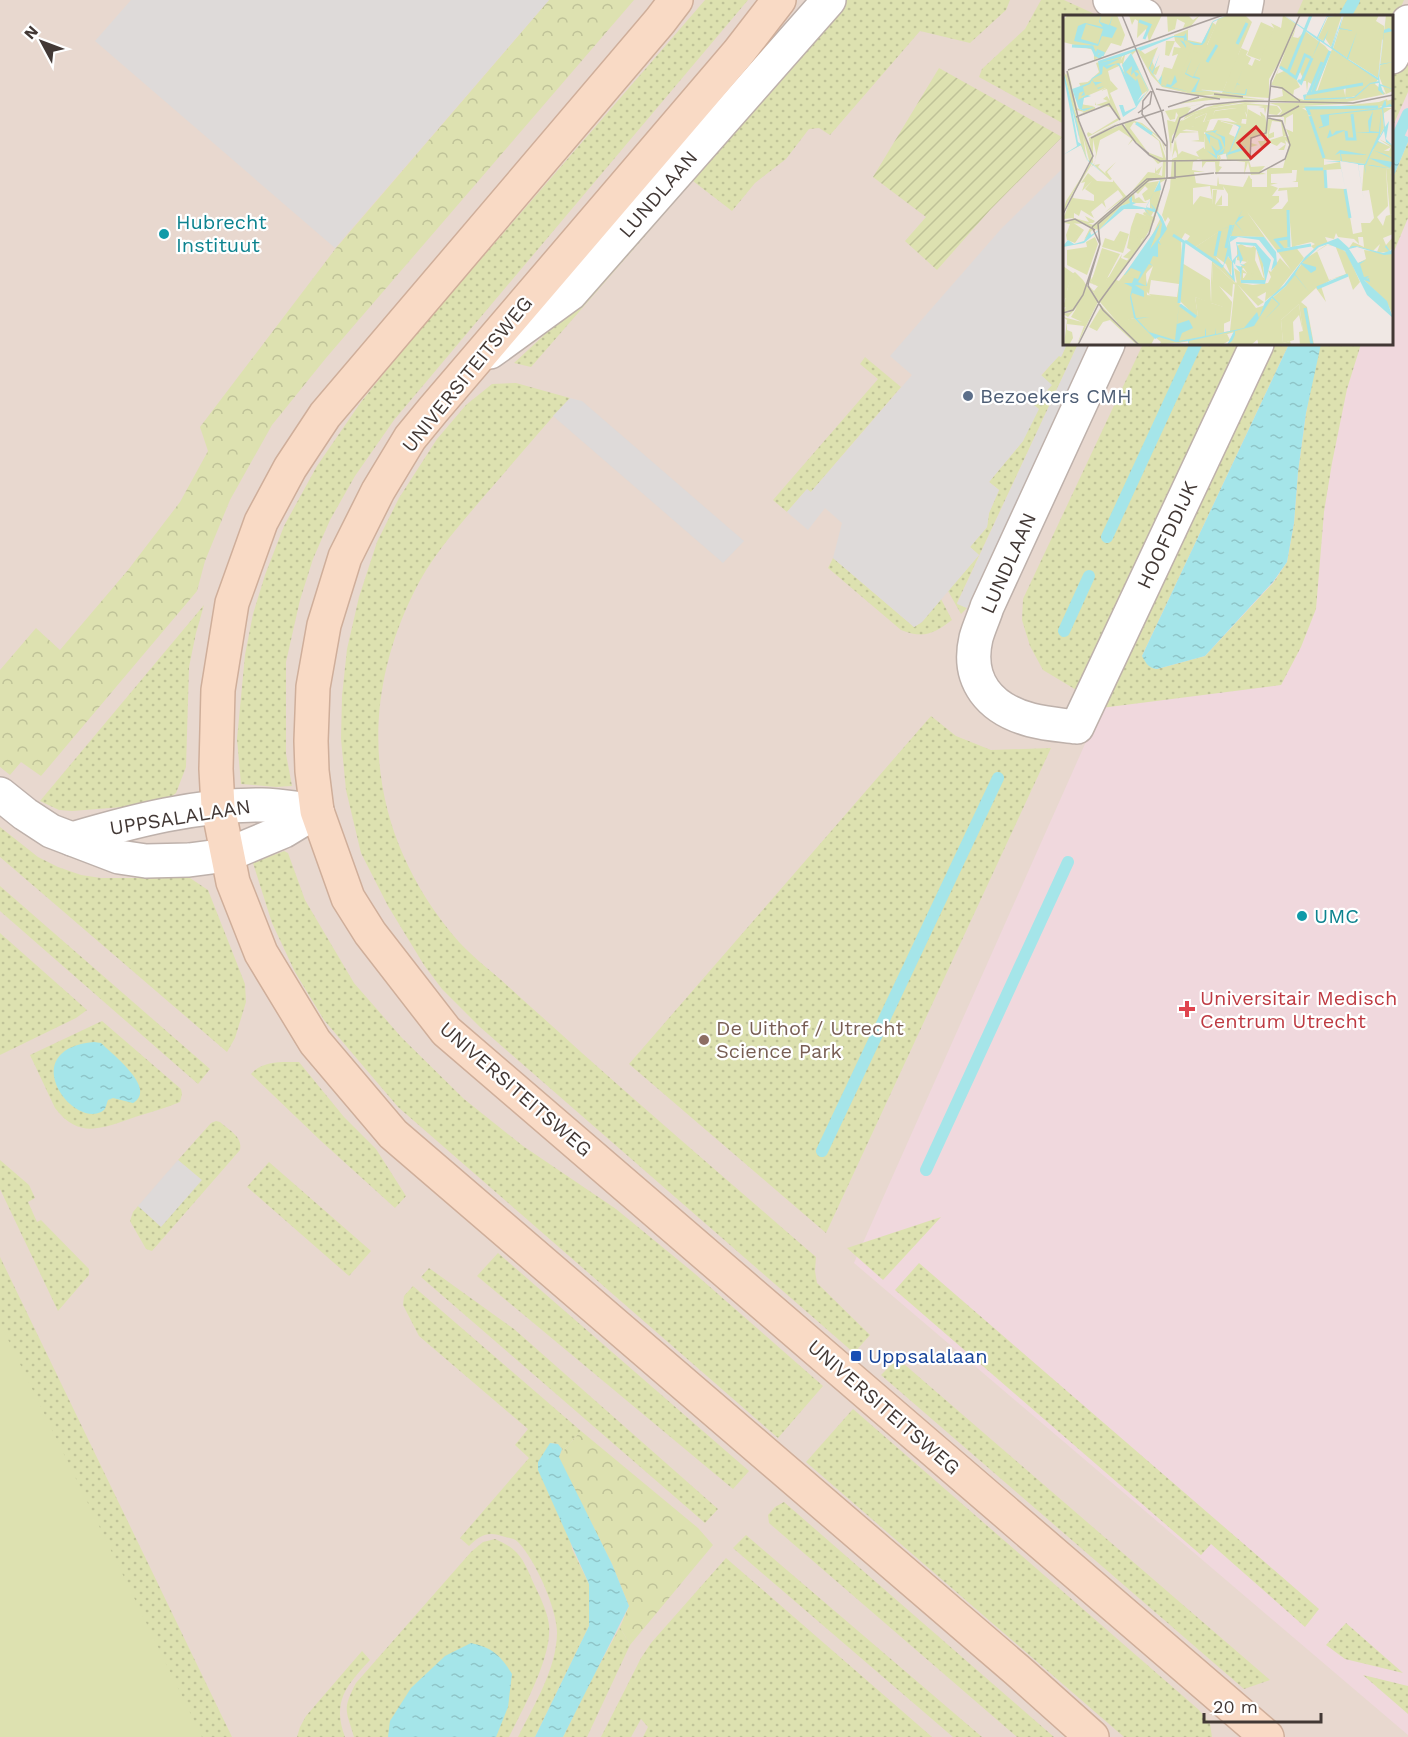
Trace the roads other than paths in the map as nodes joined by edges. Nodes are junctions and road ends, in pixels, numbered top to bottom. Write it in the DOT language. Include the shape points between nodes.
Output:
graph roads {
  1 [pos="676,0"];
  2 [pos="779,0"];
  3 [pos="829,0"];
  4 [pos="1110,0"];
  5 [pos="1143,15"];
  6 [pos="1408,22"];
  7 [pos="1393,55"];
  8 [pos="1108,345"];
  9 [pos="1257,345"];
  10 [pos="470,368"];
  11 [pos="1077,727"];
  12 [pos="0,794"];
  13 [pos="218,807"];
  14 [pos="317,811"];
  15 [pos="72,838"];
  16 [pos="227,855"];
  17 [pos="1092,1737"];
  18 [pos="1267,1737"];
  1 -- 13 [label="main road" via="325,415 290,468 261,522 232,603 218,690"];
  2 -- 10 [label="main road, UNIVERSITEITSWEG"];
  3 -- 10 [label="street, LUNDLAAN" via="570,294"];
  4 -- 5 [label="street"];
  6 -- 7 [label="street"];
  8 -- 11 [label="street, LUNDLAAN" via="987,607 976,637 973,662 978,683 990,699 1009,711 1030,720"];
  9 -- 11 [label="street, HOOFDDIJK"];
  10 -- 14 [label="main road, UNIVERSITEITSWEG" via="410,438 345,557 324,625 313,687 312,761"];
  12 -- 15 [label="street, UPPSALALAAN" via="51,831"];
  13 -- 14 [label="street, UPPSALALAAN" via="263,804"];
  13 -- 15 [label="street, UPPSALALAAN" via="133,820"];
  13 -- 16 [label="main road"];
  14 -- 16 [label="street, UPPSALALAAN" via="284,831"];
  14 -- 18 [label="main road, UNIVERSITEITSWEG" via="348,898 370,933 446,1031"];
  15 -- 16 [label="street, UPPSALALAAN" via="119,857 146,861"];
  16 -- 17 [label="main road" via="232,882 261,953 315,1042 393,1134"];
}
